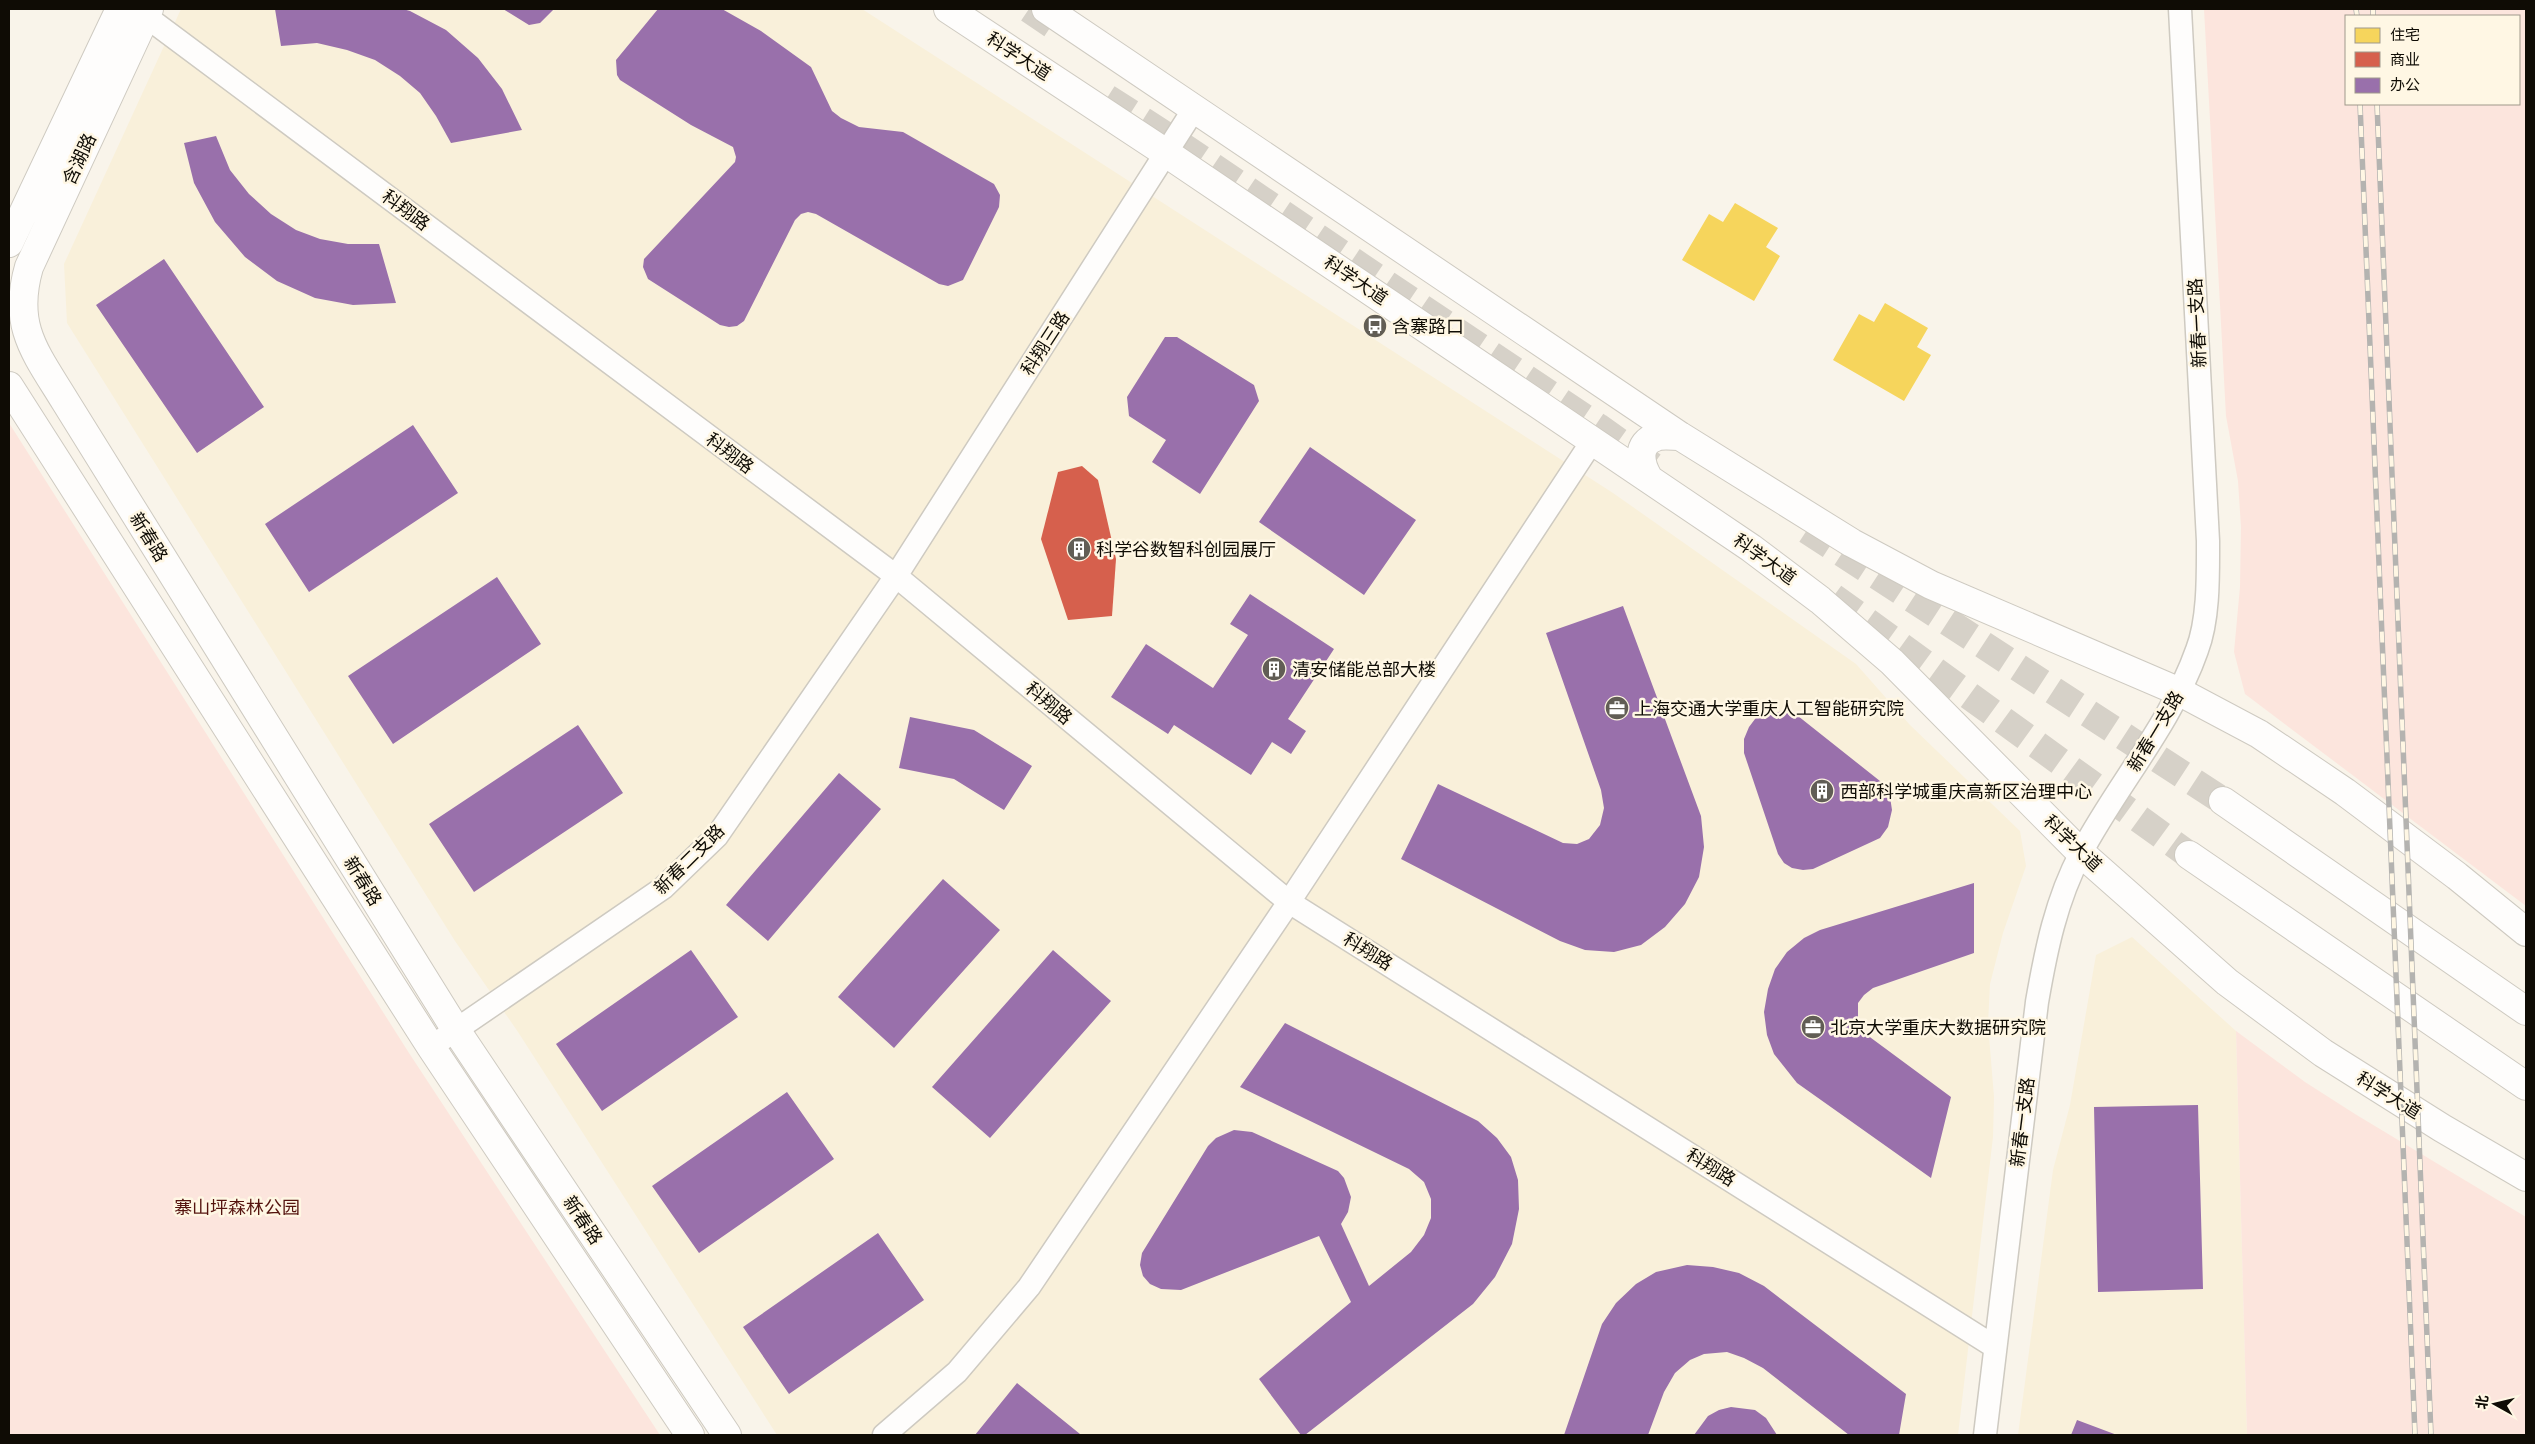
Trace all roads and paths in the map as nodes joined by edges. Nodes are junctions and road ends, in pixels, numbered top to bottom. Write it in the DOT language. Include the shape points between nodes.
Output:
graph roads {
  1 [pos="948,9"];
  2 [pos="1046,9"];
  3 [pos="2180,9"];
  4 [pos="137,10"];
  5 [pos="1194,109"];
  6 [pos="1166,153"];
  7 [pos="9,243"];
  8 [pos="22,313"];
  9 [pos="9,386"];
  10 [pos="1680,436"];
  11 [pos="1593,440"];
  12 [pos="1648,477"];
  13 [pos="896,576"];
  14 [pos="2180,692"];
  15 [pos="2223,801"];
  16 [pos="2081,853"];
  17 [pos="2189,855"];
  18 [pos="1290,902"];
  19 [pos="2526,932"];
  20 [pos="2526,1011"];
  21 [pos="456,1030"];
  22 [pos="431,1048"];
  23 [pos="2526,1086"];
  24 [pos="2526,1177"];
  25 [pos="1995,1347"];
  26 [pos="690,1435"];
  27 [pos="727,1435"];
  28 [pos="884,1435"];
  29 [pos="1985,1435"];
  1 -- 6 [label="main road, 科学大道"];
  2 -- 5 [label="main road"];
  3 -- 14 [label="street, 新春一支路" via="2208,541 2207,594 2198,648"];
  4 -- 7 [label="main road, 含湖路"];
  4 -- 8 [label="main road, 含湖路" via="29,267"];
  4 -- 13 [label="street, 科翔路"];
  5 -- 6 [label="street, 科翔三路"];
  5 -- 10 [label="main road"];
  6 -- 11 [label="main road, 科学大道"];
  6 -- 13 [label="street, 科翔三路"];
  8 -- 21 [label="main road, 新春路" via="28,336 40,360"];
  9 -- 22 [label="main road, 新春路"];
  10 -- 12 [label="main road" via="1660,436 1650,440 1642,450 1640,461"];
  10 -- 14 [label="main road" via="1852,543 1931,585"];
  11 -- 12 [label="main road, 科学大道"];
  11 -- 18 [label="street"];
  12 -- 16 [label="main road, 科学大道" via="1766,559 1892,662"];
  13 -- 18 [label="street, 科翔路"];
  13 -- 21 [label="street, 新春二支路" via="717,836 663,888"];
  14 -- 16 [label="street, 新春一支路"];
  14 -- 19 [label="main road" via="2259,734 2344,792"];
  15 -- 20 [label="main road"];
  16 -- 24 [label="main road, 科学大道" via="2227,982 2323,1053"];
  16 -- 25 [label="street, 新春一支路" via="2064,889 2046,945"];
  17 -- 23 [label="main road"];
  18 -- 25 [label="street, 科翔路"];
  18 -- 28 [label="street" via="1029,1286 957,1372"];
  21 -- 22 [label="street, 新春二支路"];
  21 -- 27 [label="main road, 新春路"];
  22 -- 26 [label="main road, 新春路"];
  25 -- 29 [label="street, 新春一支路"];
}
